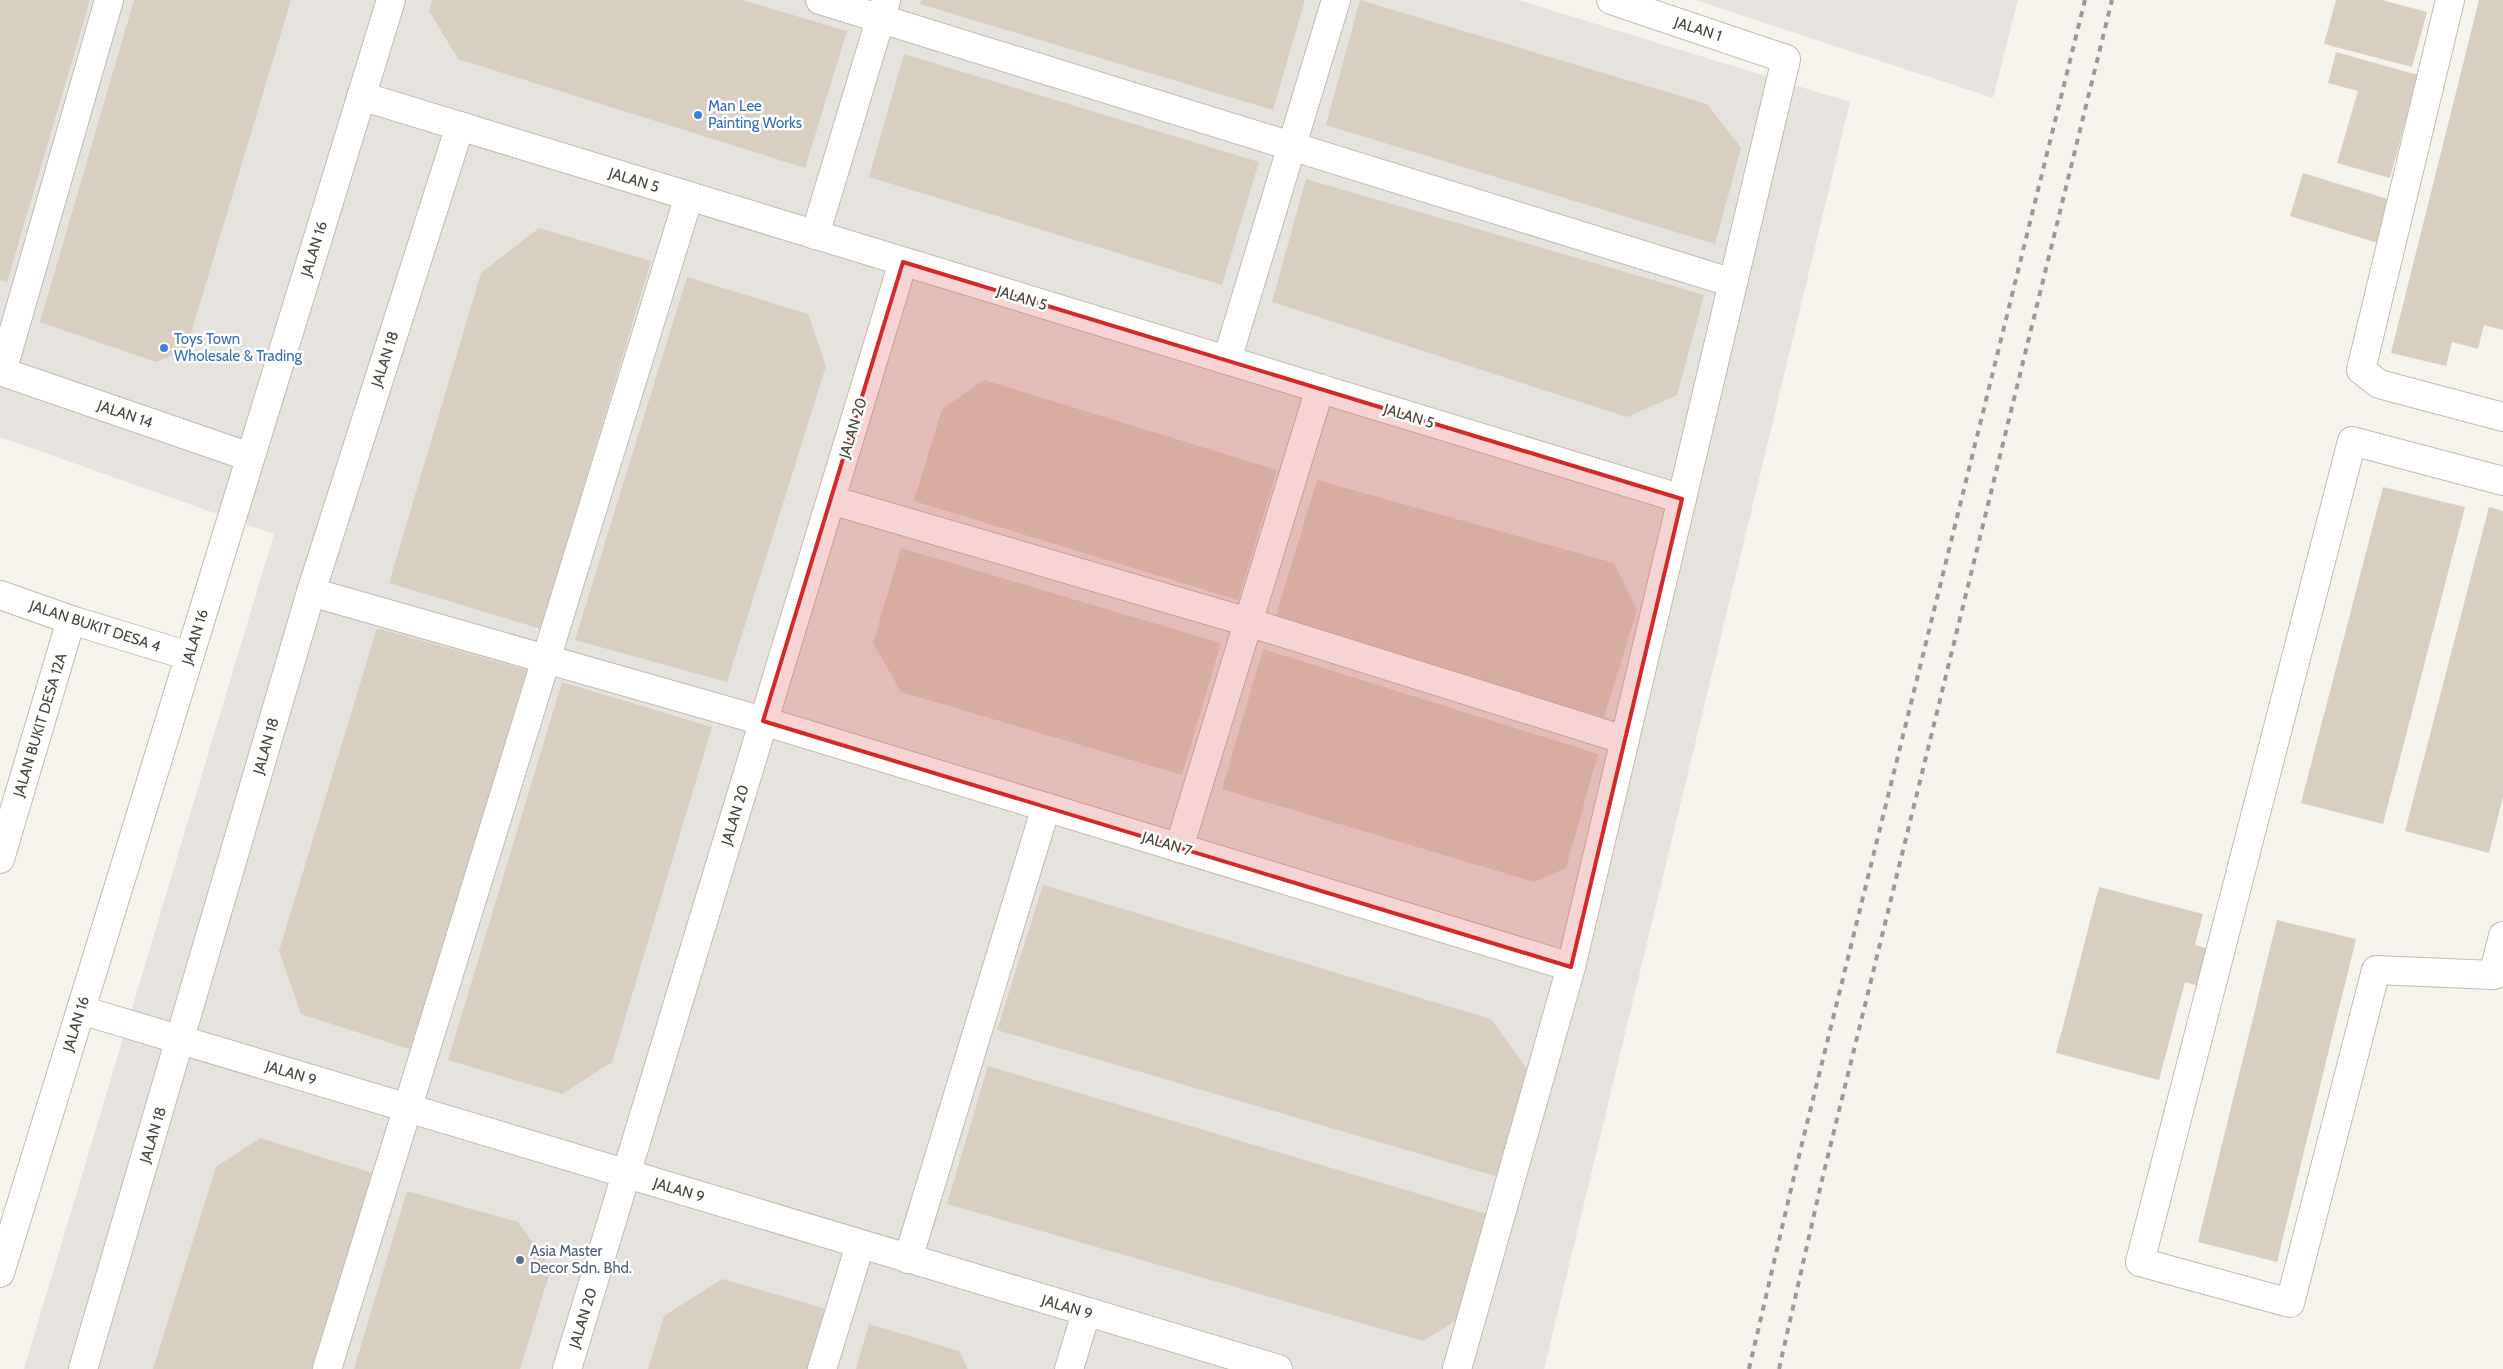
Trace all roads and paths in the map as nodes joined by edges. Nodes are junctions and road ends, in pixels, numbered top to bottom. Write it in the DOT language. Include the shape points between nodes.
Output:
graph roads {
  1 [pos="109,0"];
  2 [pos="391,0"];
  3 [pos="820,0"];
  4 [pos="1336,0"];
  5 [pos="1611,0"];
  6 [pos="2450,0"];
  7 [pos="884,9"];
  8 [pos="361,96"];
  9 [pos="460,126"];
  10 [pos="1292,145"];
  11 [pos="690,196"];
  12 [pos="815,235"];
  13 [pos="903,262"];
  14 [pos="1733,283"];
  15 [pos="1227,360"];
  16 [pos="1,372"];
  17 [pos="1320,388"];
  18 [pos="2503,417"];
  19 [pos="250,457"];
  20 [pos="2503,482"];
  21 [pos="1682,499"];
  22 [pos="831,500"];
  23 [pos="311,592"];
  24 [pos="0,595"];
  25 [pos="71,620"];
  26 [pos="1248,622"];
  27 [pos="190,656"];
  28 [pos="547,659"];
  29 [pos="764,721"];
  30 [pos="1625,740"];
  31 [pos="1046,808"];
  32 [pos="1179,848"];
  33 [pos="0,859"];
  34 [pos="2503,936"];
  35 [pos="1571,967"];
  36 [pos="2498,973"];
  37 [pos="81,1010"];
  38 [pos="181,1039"];
  39 [pos="408,1108"];
  40 [pos="626,1174"];
  41 [pos="860,1245"];
  42 [pos="908,1259"];
  43 [pos="0,1273"];
  44 [pos="1086,1313"];
  45 [pos="83,1369"];
  46 [pos="327,1369"];
  47 [pos="567,1369"];
  48 [pos="822,1369"];
  49 [pos="1069,1369"];
  50 [pos="1278,1369"];
  51 [pos="1457,1369"];
  1 -- 16 [label="street"];
  2 -- 8 [label="street, JALAN 16"];
  3 -- 7 [label="street"];
  4 -- 10 [label="street"];
  5 -- 14 [label="street, JALAN 1" via="1786,58"];
  6 -- 18 [label="street" via="2361,370 2379,384"];
  7 -- 10 [label="street"];
  7 -- 12 [label="street"];
  8 -- 9 [label="street, JALAN 5"];
  8 -- 19 [label="street, JALAN 16"];
  9 -- 11 [label="street, JALAN 5"];
  9 -- 23 [label="street, JALAN 18"];
  10 -- 14 [label="street"];
  10 -- 15 [label="street"];
  11 -- 12 [label="street, JALAN 5"];
  11 -- 28 [label="street"];
  12 -- 13 [label="street, JALAN 5"];
  13 -- 15 [label="street, JALAN 5"];
  13 -- 22 [label="street, JALAN 20"];
  14 -- 21 [label="street"];
  15 -- 17 [label="street, JALAN 5"];
  16 -- 19 [label="street, JALAN 14"];
  17 -- 21 [label="street, JALAN 5"];
  17 -- 26 [label="street"];
  19 -- 27 [label="street, JALAN 16"];
  20 -- 36 [label="street" via="2352,441 2140,1262 2290,1303 2376,970"];
  21 -- 30 [label="street"];
  22 -- 26 [label="street"];
  22 -- 29 [label="street, JALAN 20"];
  23 -- 28 [label="street, JALAN 7"];
  23 -- 38 [label="street, JALAN 18"];
  24 -- 25 [label="street, JALAN BUKIT DESA 4"];
  25 -- 27 [label="street, JALAN BUKIT DESA 4"];
  25 -- 33 [label="street, JALAN BUKIT DESA 12A"];
  26 -- 30 [label="street"];
  26 -- 32 [label="street"];
  27 -- 37 [label="street, JALAN 16"];
  28 -- 29 [label="street, JALAN 7"];
  28 -- 39 [label="street"];
  29 -- 31 [label="street, JALAN 7"];
  29 -- 40 [label="street, JALAN 20"];
  30 -- 35 [label="street"];
  31 -- 32 [label="street, JALAN 7"];
  31 -- 42 [label="street"];
  32 -- 35 [label="street, JALAN 7"];
  34 -- 36 [label="street"];
  35 -- 51 [label="street"];
  37 -- 38 [label="street, JALAN 9"];
  37 -- 43 [label="street, JALAN 16"];
  38 -- 39 [label="street, JALAN 9"];
  38 -- 45 [label="street, JALAN 18"];
  39 -- 40 [label="street, JALAN 9"];
  39 -- 46 [label="street"];
  40 -- 41 [label="street, JALAN 9"];
  40 -- 47 [label="street, JALAN 20"];
  41 -- 42 [label="street, JALAN 9"];
  41 -- 48 [label="street"];
  42 -- 44 [label="street, JALAN 9"];
  44 -- 49 [label="street"];
  44 -- 50 [label="street, JALAN 9"];
}
